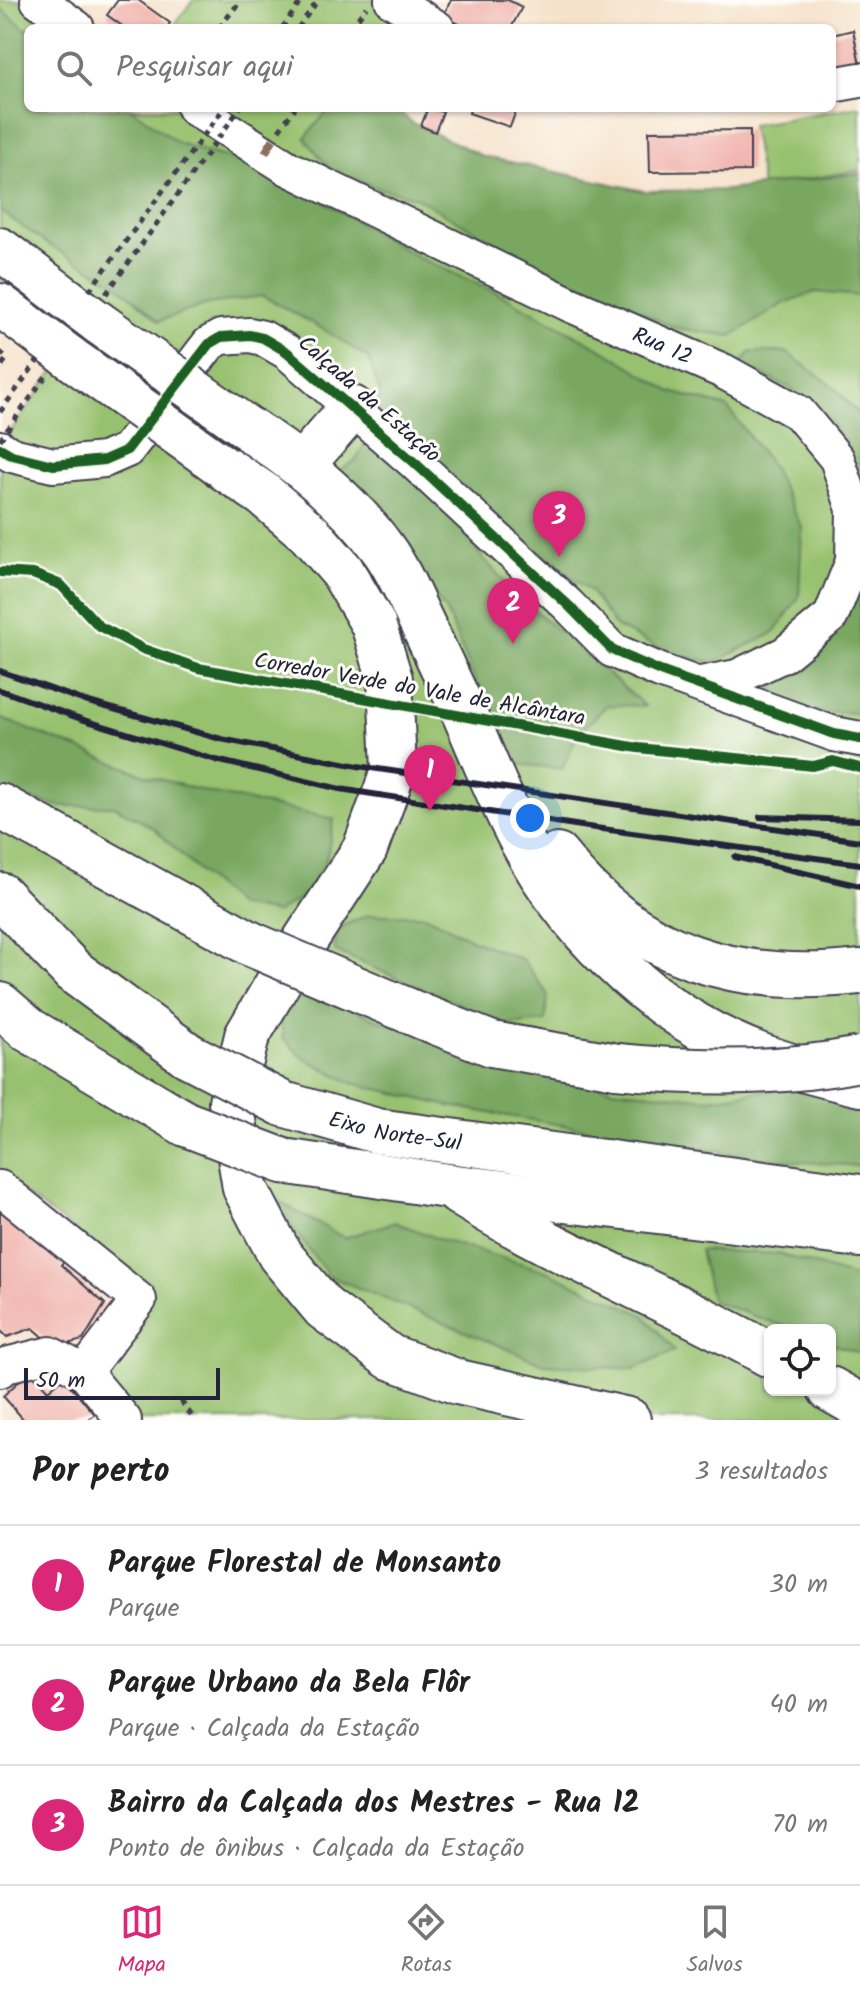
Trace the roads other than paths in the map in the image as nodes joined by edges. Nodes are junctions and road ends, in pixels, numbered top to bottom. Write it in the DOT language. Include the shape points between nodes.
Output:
graph roads {
  1 [pos="38,0"];
  2 [pos="392,0"];
  3 [pos="71,24"];
  4 [pos="431,24"];
  5 [pos="860,80"];
  6 [pos="836,84"];
  7 [pos="200,112"];
  8 [pos="0,249"];
  9 [pos="0,305"];
  10 [pos="352,408"];
  11 [pos="249,429"];
  12 [pos="0,448"];
  13 [pos="301,466"];
  14 [pos="223,467"];
  15 [pos="450,684"];
  16 [pos="701,684"];
  17 [pos="860,739"];
  18 [pos="0,806"];
  19 [pos="0,895"];
  20 [pos="860,972"];
  21 [pos="0,1005"];
  22 [pos="860,1059"];
  23 [pos="860,1084"];
  24 [pos="447,1186"];
  25 [pos="0,1188"];
  26 [pos="860,1197"];
  27 [pos="860,1235"];
  28 [pos="764,1352"];
  29 [pos="3,1364"];
  30 [pos="84,1372"];
  31 [pos="836,1392"];
  32 [pos="860,1406"];
  33 [pos="618,1419"];
  34 [pos="124,1420"];
  1 -- 3 [label="street"];
  2 -- 4 [label="street"];
  5 -- 6 [label="street"];
  7 -- 16 [label="street, Rua 12" via="288,168 569,304 723,371 799,413 837,459 854,509 853,561 831,616 785,654 737,677"];
  8 -- 11 [label="main road, bridge" via="95,307"];
  9 -- 14 [label="main road, bridge" via="58,357"];
  10 -- 12 [label="street, Calçada da Estação" via="275,344 237,334 221,337 200,353 127,450 104,460 53,465"];
  10 -- 13 [label="highway"];
  10 -- 16 [label="street, Calçada da Estação" via="612,650"];
  11 -- 13 [label="highway"];
  13 -- 15 [label="highway" via="384,550"];
  14 -- 33 [label="highway" via="309,533 342,571 373,624 390,679 394,769 365,849 247,1036 231,1102 245,1188 280,1255 324,1308 390,1357 458,1382"];
  15 -- 20 [label="highway" via="551,849 579,882 628,924 695,959 728,968 792,977"];
  15 -- 23 [label="highway" via="522,842 596,945 683,1016 727,1041 785,1065"];
  16 -- 17 [label="street, Calçada da Estação"];
  18 -- 22 [label="highway, bridge" via="251,944 492,1044 670,1071 819,1067"];
  19 -- 26 [label="highway, Eixo Norte-Sul, bridge" via="73,971 188,1055 283,1104 377,1131"];
  21 -- 24 [label="highway, Eixo Norte-Sul, bridge" via="29,1030 186,1124 283,1161"];
  24 -- 27 [label="highway, Eixo Norte-Sul"];
  24 -- 28 [label="highway" via="514,1227"];
  25 -- 30 [label="street" via="139,1300"];
  29 -- 30 [label="street" via="50,1354"];
  30 -- 34 [label="street"];
  31 -- 32 [label="highway"];
}
